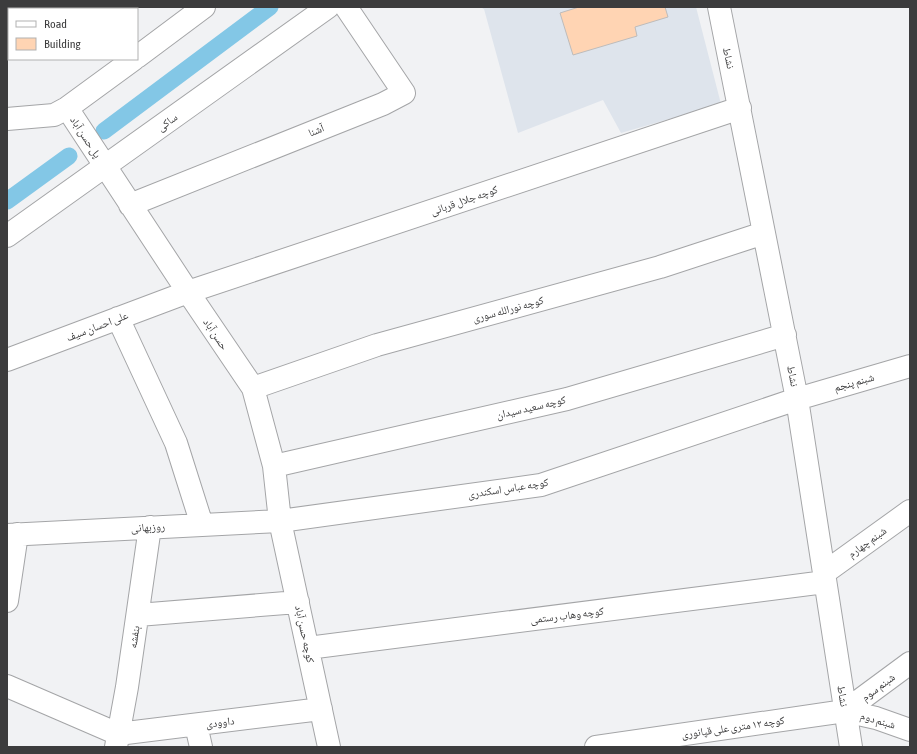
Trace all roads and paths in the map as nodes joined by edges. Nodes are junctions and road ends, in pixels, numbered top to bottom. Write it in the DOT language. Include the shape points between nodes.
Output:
graph roads {
  1 [pos="204,7"];
  2 [pos="328,7"];
  3 [pos="346,7"];
  4 [pos="719,7"];
  5 [pos="138,55"];
  6 [pos="133,60"];
  7 [pos="68,108"];
  8 [pos="740,108"];
  9 [pos="7,119"];
  10 [pos="105,166"];
  11 [pos="130,205"];
  12 [pos="764,233"];
  13 [pos="7,236"];
  14 [pos="188,292"];
  15 [pos="118,318"];
  16 [pos="785,335"];
  17 [pos="7,360"];
  18 [pos="910,366"];
  19 [pos="253,388"];
  20 [pos="797,399"];
  21 [pos="274,466"];
  22 [pos="910,511"];
  23 [pos="280,521"];
  24 [pos="202,525"];
  25 [pos="150,527"];
  26 [pos="12,535"];
  27 [pos="825,578"];
  28 [pos="7,601"];
  29 [pos="298,602"];
  30 [pos="138,615"];
  31 [pos="308,648"];
  32 [pos="910,663"];
  33 [pos="7,686"];
  34 [pos="321,709"];
  35 [pos="845,711"];
  36 [pos="196,725"];
  37 [pos="910,730"];
  38 [pos="117,741"];
  39 [pos="201,747"];
  40 [pos="329,747"];
  41 [pos="596,747"];
  42 [pos="851,747"];
  1 -- 5 [label="street"];
  2 -- 10 [label="street, ساکی"];
  3 -- 11 [label="street, آشنا" via="404,93"];
  4 -- 8 [label="street, نشاط"];
  6 -- 7 [label="street"];
  7 -- 9 [label="street" via="54,115"];
  7 -- 10 [label="street, پل حسن آباد"];
  8 -- 12 [label="street, نشاط"];
  8 -- 14 [label="street, کوچه جلال قربانی"];
  10 -- 11 [label="street, حسن آباد"];
  10 -- 13 [label="street, ساکی"];
  11 -- 14 [label="street, حسن آباد"];
  12 -- 16 [label="street, نشاط"];
  12 -- 19 [label="street, کوچه نورالله سوری" via="660,267 377,345"];
  14 -- 15 [label="street, علی احسان سیف"];
  14 -- 19 [label="street, حسن آباد"];
  15 -- 17 [label="street, علی احسان سیف"];
  15 -- 24 [label="street" via="176,443"];
  16 -- 20 [label="street, نشاط"];
  16 -- 21 [label="street, کوچه سعید سیدان" via="567,399"];
  18 -- 20 [label="street, شبنم پنجم"];
  19 -- 21 [label="street, حسن آباد"];
  20 -- 23 [label="street, کوچه عباس اسکندری" via="541,485"];
  20 -- 27 [label="street, نشاط"];
  21 -- 23 [label="street, حسن آباد"];
  22 -- 27 [label="street, شبنم چهارم"];
  23 -- 24 [label="street, روزبهانی"];
  23 -- 29 [label="street, کوچه حسن آباد"];
  24 -- 25 [label="street, روزبهانی"];
  25 -- 26 [label="street, روزبهانی"];
  25 -- 30 [label="street, بنفشه"];
  26 -- 28 [label="street"];
  27 -- 31 [label="street, کوچه وهاب رستمی"];
  27 -- 35 [label="street, نشاط"];
  29 -- 30 [label="street"];
  29 -- 31 [label="street, کوچه حسن آباد"];
  30 -- 38 [label="street, بنفشه"];
  31 -- 34 [label="street, کوچه حسن آباد"];
  32 -- 35 [label="street, شبنم سوم"];
  33 -- 38 [label="street"];
  34 -- 36 [label="street, داوودی"];
  34 -- 40 [label="street, کوچه حسن آباد"];
  35 -- 37 [label="street, شبنم دوم"];
  35 -- 41 [label="street, کوچه ۱۲ متری علی قپانوری"];
  35 -- 42 [label="street, نشاط"];
  36 -- 38 [label="street, داوودی"];
  36 -- 39 [label="street"];
}
